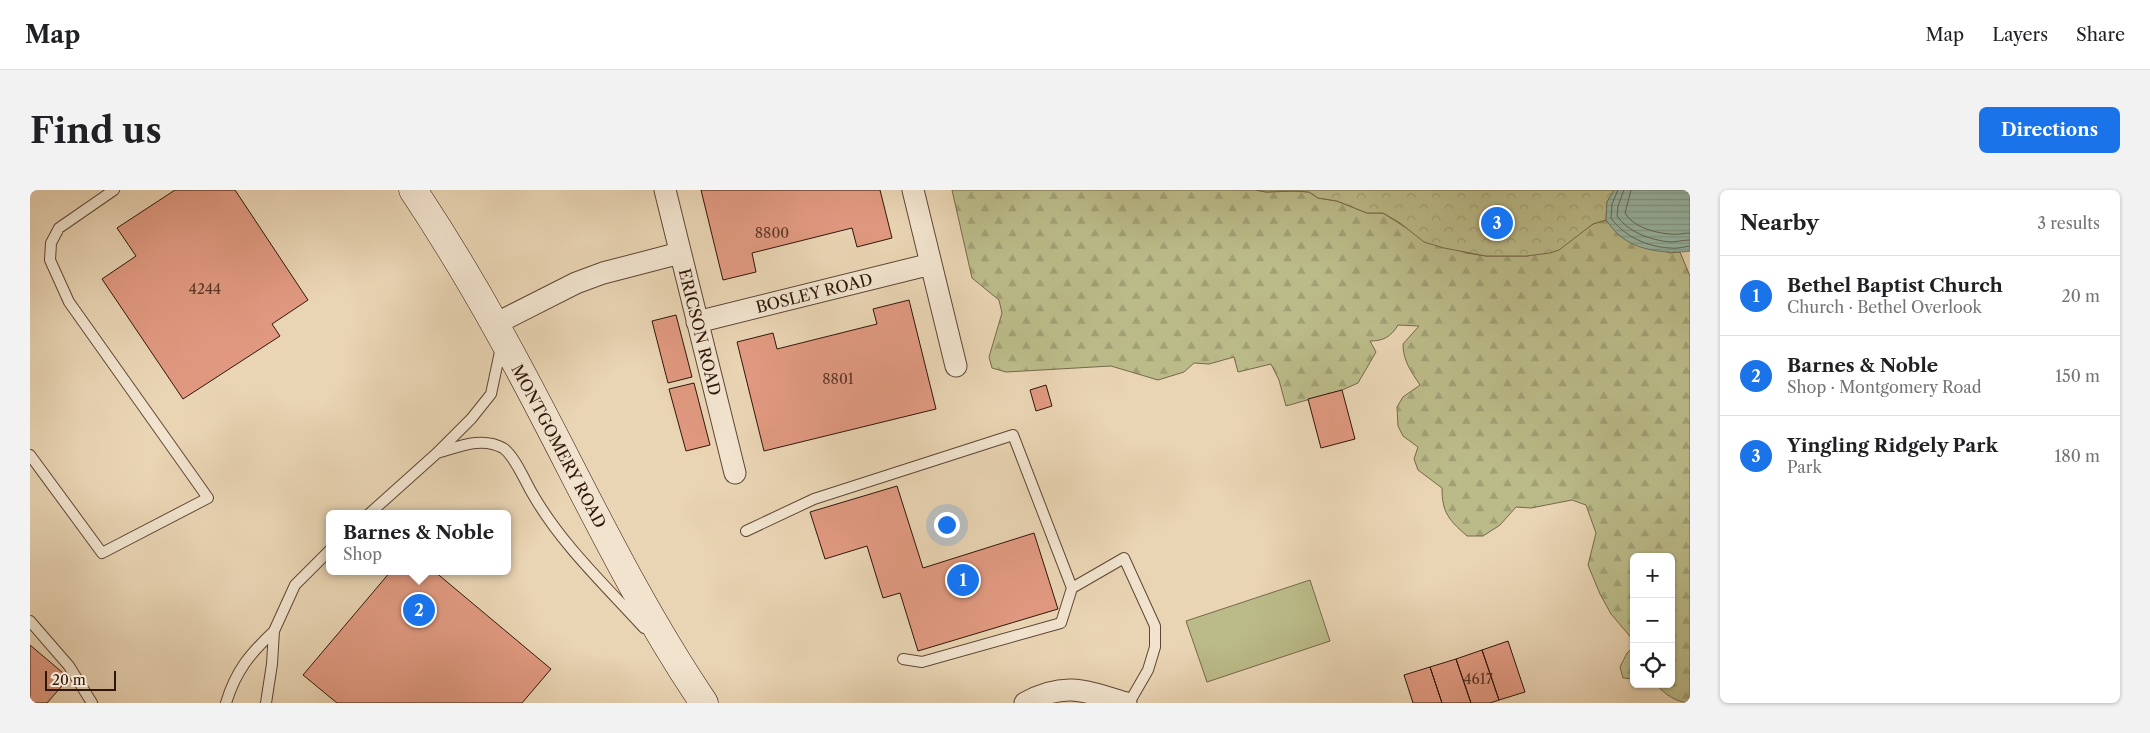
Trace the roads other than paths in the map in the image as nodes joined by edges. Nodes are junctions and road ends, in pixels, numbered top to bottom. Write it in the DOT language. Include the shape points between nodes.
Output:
graph roads {
  1 [pos="114,190"];
  2 [pos="413,190"];
  3 [pos="664,190"];
  4 [pos="913,190"];
  5 [pos="680,253"];
  6 [pos="931,264"];
  7 [pos="697,322"];
  8 [pos="499,331"];
  9 [pos="956,366"];
  10 [pos="437,453"];
  11 [pos="30,455"];
  12 [pos="735,474"];
  13 [pos="373,510"];
  14 [pos="746,531"];
  15 [pos="326,554"];
  16 [pos="1072,588"];
  17 [pos="30,621"];
  18 [pos="274,631"];
  19 [pos="903,659"];
  20 [pos="677,664"];
  21 [pos="92,703"];
  22 [pos="226,703"];
  23 [pos="266,703"];
  24 [pos="704,703"];
  25 [pos="1025,703"];
  26 [pos="1128,703"];
  1 -- 11 [label="lane" via="59,228 51,243 50,260 69,302 208,498 102,553"];
  2 -- 8 [label="main road, MONTGOMERY ROAD"];
  3 -- 5 [label="street, ERICSON ROAD"];
  4 -- 6 [label="street"];
  5 -- 7 [label="street, ERICSON ROAD"];
  5 -- 8 [label="street" via="585,280"];
  6 -- 7 [label="street, BOSLEY ROAD"];
  6 -- 9 [label="street"];
  7 -- 12 [label="street, ERICSON ROAD"];
  8 -- 10 [label="lane" via="491,394"];
  8 -- 20 [label="main road, MONTGOMERY ROAD" via="634,590"];
  10 -- 13 [label="lane"];
  10 -- 20 [label="lane" via="475,442 491,443 505,449 542,511 575,553"];
  14 -- 16 [label="lane" via="814,499 1013,434"];
  15 -- 18 [label="lane" via="295,584"];
  16 -- 19 [label="lane" via="1061,623 922,662"];
  16 -- 26 [label="lane" via="1124,558 1155,626 1155,648 1148,670"];
  17 -- 21 [label="lane" via="69,666"];
  18 -- 22 [label="lane" via="248,656 231,685"];
  18 -- 23 [label="lane"];
  20 -- 24 [label="main road, MONTGOMERY ROAD"];
  25 -- 26 [label="street" via="1047,692 1066,689"];
}
